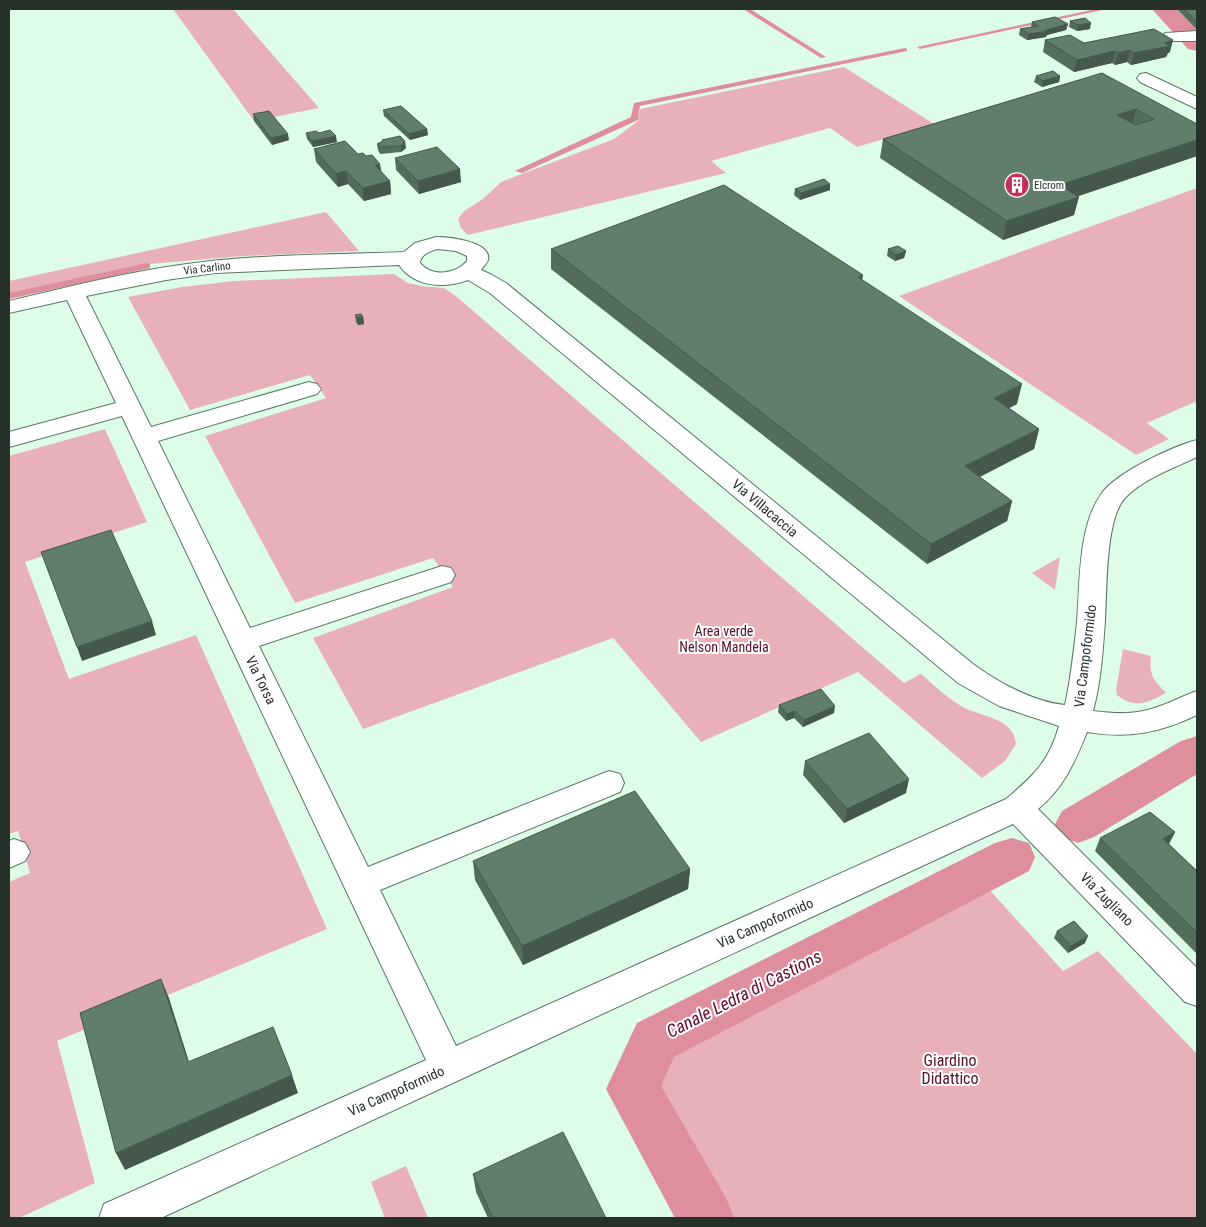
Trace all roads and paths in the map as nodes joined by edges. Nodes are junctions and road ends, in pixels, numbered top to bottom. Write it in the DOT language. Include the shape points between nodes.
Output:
graph roads {
  1 [pos="1197,36"];
  2 [pos="1174,37"];
  3 [pos="1146,78"];
  4 [pos="1197,104"];
  5 [pos="409,258"];
  6 [pos="467,272"];
  7 [pos="74,292"];
  8 [pos="9,307"];
  9 [pos="310,389"];
  10 [pos="129,406"];
  11 [pos="144,437"];
  12 [pos="9,440"];
  13 [pos="1197,448"];
  14 [pos="442,575"];
  15 [pos="243,641"];
  16 [pos="1197,702"];
  17 [pos="1077,718"];
  18 [pos="609,783"];
  19 [pos="1017,808"];
  20 [pos="360,884"];
  21 [pos="1197,991"];
  22 [pos="448,1067"];
  23 [pos="118,1218"];
  1 -- 2 [label="street"];
  3 -- 4 [label="street"];
  5 -- 6 [label="street" via="412,270 427,277 448,278"];
  5 -- 6 [label="street" via="426,246 456,243 476,255 474,267"];
  5 -- 7 [label="street, Via Carlino" via="235,265 142,278"];
  6 -- 17 [label="street, Via Villacaccia" via="498,288 965,673 1002,696"];
  7 -- 8 [label="street, Via Carlino"];
  7 -- 10 [label="street, Via Torsa"];
  9 -- 11 [label="street"];
  10 -- 11 [label="street, Via Torsa"];
  10 -- 12 [label="street"];
  11 -- 15 [label="street, Via Torsa"];
  13 -- 17 [label="street, Via Campoformido" via="1117,492 1106,508 1097,540 1083,689"];
  14 -- 15 [label="street"];
  15 -- 20 [label="street, Via Torsa"];
  16 -- 17 [label="street, Via Villacaccia" via="1171,715 1122,725"];
  17 -- 19 [label="street, Via Campoformido" via="1048,780"];
  18 -- 20 [label="street"];
  19 -- 21 [label="street, Via Zugliano"];
  19 -- 22 [label="street, Via Campoformido"];
  20 -- 22 [label="street, Via Torsa"];
  22 -- 23 [label="street, Via Campoformido"];
}
